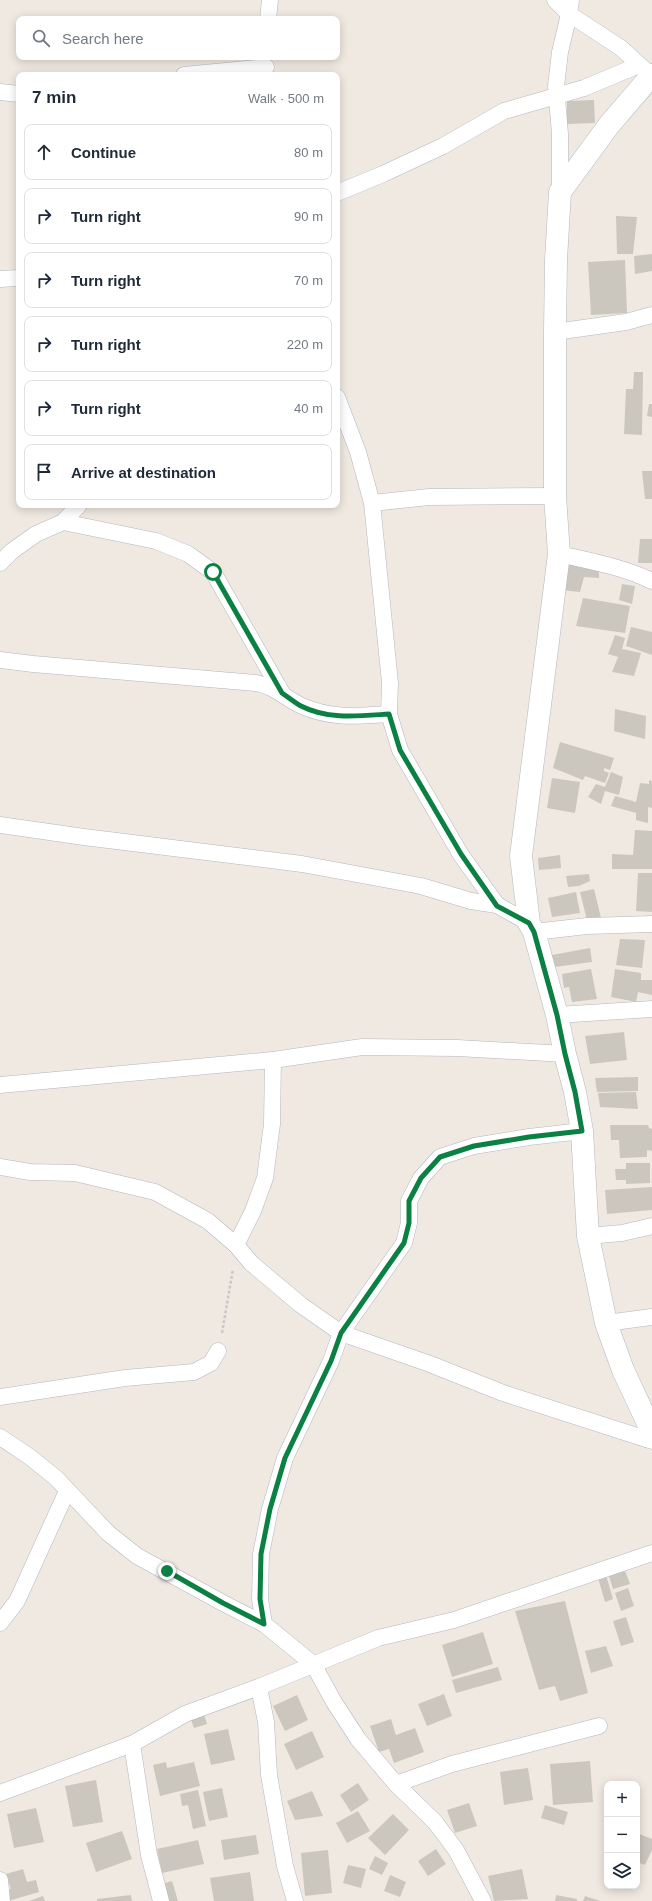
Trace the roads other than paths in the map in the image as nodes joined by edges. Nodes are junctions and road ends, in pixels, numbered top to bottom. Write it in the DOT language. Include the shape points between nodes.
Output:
graph roads {
  1 [pos="270,0"];
  2 [pos="555,0"];
  3 [pos="570,7"];
  4 [pos="268,16"];
  5 [pos="266,66"];
  6 [pos="211,72"];
  7 [pos="649,73"];
  8 [pos="0,92"];
  9 [pos="16,94"];
  10 [pos="557,97"];
  11 [pos="340,192"];
  12 [pos="560,192"];
  13 [pos="16,278"];
  14 [pos="0,279"];
  15 [pos="652,315"];
  16 [pos="555,332"];
  17 [pos="340,405"];
  18 [pos="555,496"];
  19 [pos="372,503"];
  20 [pos="76,508"];
  21 [pos="63,522"];
  22 [pos="6,549"];
  23 [pos="559,554"];
  24 [pos="0,563"];
  25 [pos="652,581"];
  26 [pos="0,660"];
  27 [pos="282,693"];
  28 [pos="389,714"];
  29 [pos="0,824"];
  30 [pos="497,906"];
  31 [pos="652,924"];
  32 [pos="532,928"];
  33 [pos="652,1009"];
  34 [pos="557,1015"];
  35 [pos="565,1054"];
  36 [pos="272,1060"];
  37 [pos="0,1085"];
  38 [pos="582,1131"];
  39 [pos="0,1167"];
  40 [pos="652,1226"];
  41 [pos="588,1236"];
  42 [pos="236,1245"];
  43 [pos="652,1317"];
  44 [pos="606,1323"];
  45 [pos="341,1333"];
  46 [pos="218,1351"];
  47 [pos="0,1397"];
  48 [pos="652,1432"];
  49 [pos="0,1437"];
  50 [pos="652,1441"];
  51 [pos="67,1491"];
  52 [pos="652,1554"];
  53 [pos="0,1623"];
  54 [pos="264,1624"];
  55 [pos="313,1664"];
  56 [pos="259,1686"];
  57 [pos="599,1726"];
  58 [pos="132,1744"];
  59 [pos="396,1784"];
  60 [pos="0,1793"];
  61 [pos="0,1880"];
  62 [pos="2,1901"];
  63 [pos="161,1901"];
  64 [pos="295,1901"];
  65 [pos="483,1901"];
  1 -- 4 [label="street"];
  2 -- 3 [label="street"];
  3 -- 7 [label="street"];
  3 -- 10 [label="street" via="560,52"];
  5 -- 6 [label="street"];
  7 -- 10 [label="street"];
  7 -- 12 [label="street"];
  8 -- 9 [label="street"];
  10 -- 11 [label="street" via="504,111 443,146"];
  10 -- 12 [label="street"];
  12 -- 16 [label="street"];
  13 -- 14 [label="street"];
  15 -- 16 [label="street" via="626,322"];
  16 -- 18 [label="street"];
  17 -- 19 [label="street" via="358,452"];
  18 -- 19 [label="street" via="429,497"];
  18 -- 23 [label="street"];
  19 -- 28 [label="street" via="390,683"];
  20 -- 21 [label="street"];
  21 -- 22 [label="street"];
  21 -- 27 [label="street" via="156,541 188,554 213,572"];
  22 -- 24 [label="street"];
  23 -- 25 [label="street" via="640,575"];
  23 -- 32 [label="street" via="521,856"];
  26 -- 27 [label="street" via="256,683"];
  27 -- 28 [label="street" via="301,706 328,715"];
  28 -- 30 [label="street" via="400,750 461,854"];
  29 -- 30 [label="street" via="302,864 421,886 471,902"];
  30 -- 32 [label="street"];
  31 -- 32 [label="street"];
  32 -- 34 [label="street"];
  33 -- 34 [label="street"];
  34 -- 35 [label="street"];
  35 -- 36 [label="street" via="457,1048 362,1047"];
  35 -- 38 [label="street"];
  36 -- 37 [label="street"];
  36 -- 42 [label="street" via="272,1124 265,1178 253,1211"];
  38 -- 41 [label="street"];
  38 -- 45 [label="street" via="474,1146 440,1157 421,1178 409,1201 409,1223 404,1243"];
  39 -- 42 [label="street" via="30,1172 75,1173 155,1192 208,1221"];
  40 -- 41 [label="street" via="622,1233"];
  41 -- 44 [label="street"];
  42 -- 45 [label="street" via="251,1263 295,1301"];
  43 -- 44 [label="street"];
  44 -- 48 [label="street" via="622,1370"];
  45 -- 50 [label="street" via="503,1393"];
  45 -- 54 [label="street" via="331,1361 285,1458 270,1509 261,1554 260,1599"];
  46 -- 47 [label="street" via="211,1363 194,1372 124,1378"];
  49 -- 51 [label="street" via="30,1457 56,1478"];
  51 -- 53 [label="street" via="17,1601"];
  51 -- 54 [label="street" via="108,1533 138,1556"];
  52 -- 55 [label="street" via="454,1620 378,1638"];
  54 -- 55 [label="street"];
  55 -- 56 [label="street"];
  55 -- 59 [label="street" via="358,1739"];
  56 -- 58 [label="street" via="185,1714"];
  56 -- 64 [label="street" via="266,1722 269,1775 285,1866"];
  57 -- 59 [label="street" via="452,1764"];
  58 -- 60 [label="street"];
  58 -- 63 [label="street" via="149,1856"];
  59 -- 65 [label="street" via="435,1822 456,1850"];
  61 -- 62 [label="street"];
}
